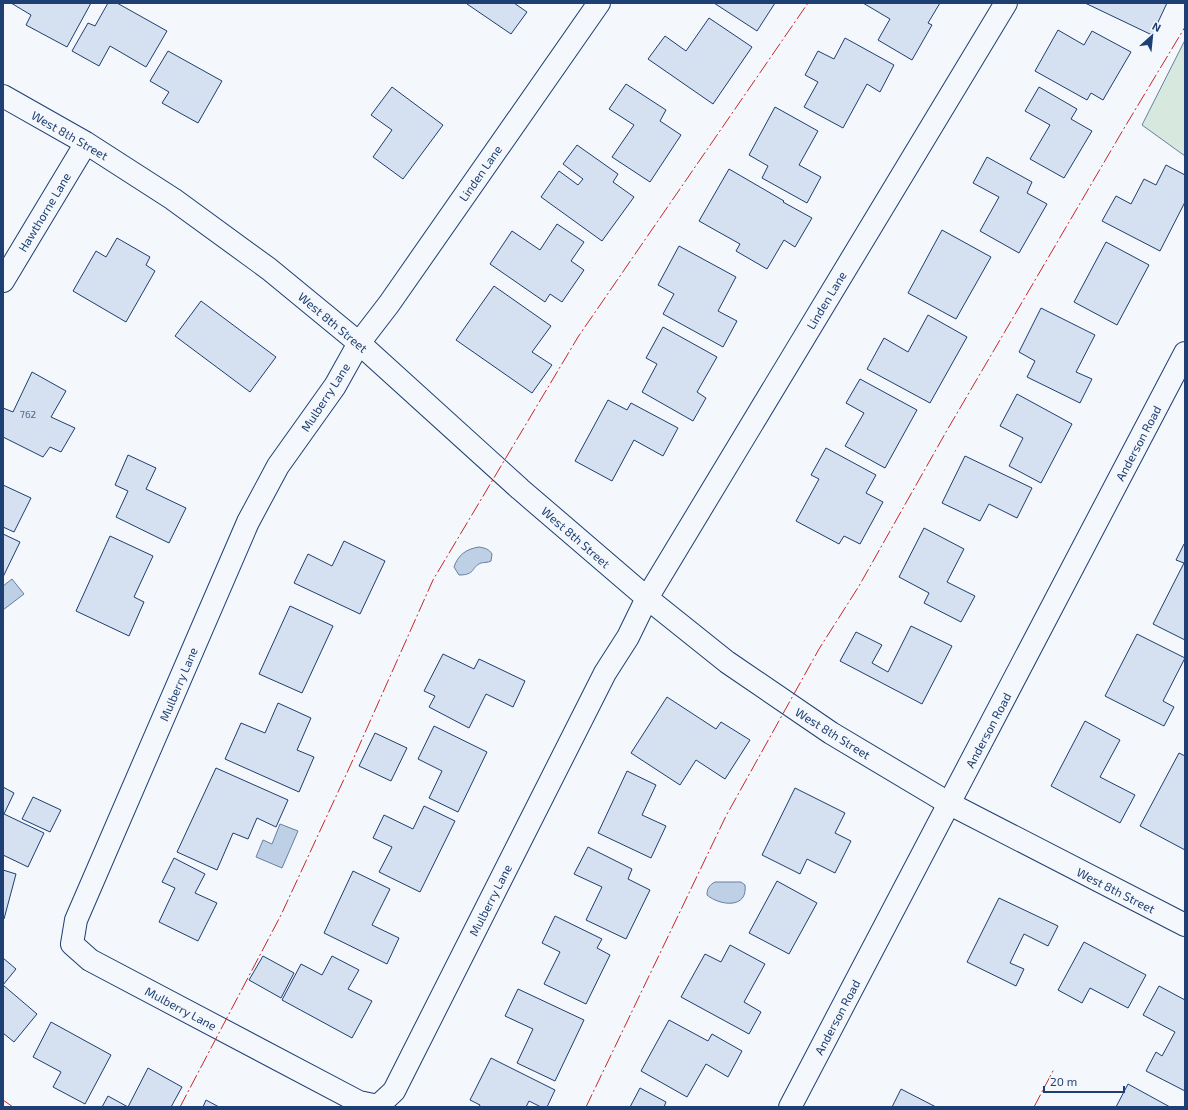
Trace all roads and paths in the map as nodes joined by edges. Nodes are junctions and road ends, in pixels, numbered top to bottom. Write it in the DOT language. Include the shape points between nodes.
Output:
graph roads {
  1 [pos="599,3"];
  2 [pos="1006,3"];
  3 [pos="3,96"];
  4 [pos="86,143"];
  5 [pos="3,281"];
  6 [pos="359,343"];
  7 [pos="1185,353"];
  8 [pos="647,598"];
  9 [pos="950,804"];
  10 [pos="1185,925"];
  11 [pos="790,1107"];
  1 -- 6 [label="street, Linden Lane" via="389,304"];
  2 -- 8 [label="street, Linden Lane"];
  3 -- 4 [label="street, West 8th Street"];
  4 -- 5 [label="street, Hawthorne Lane"];
  4 -- 6 [label="street, West 8th Street" via="174,199 269,269"];
  6 -- 8 [label="street, West 8th Street" via="520,489"];
  6 -- 8 [label="street, Mulberry Lane" via="335,386 278,466 248,522 76,920 72,944 90,960 360,1102 378,1106 394,1091 605,673 628,637"];
  7 -- 9 [label="street, Anderson Road"];
  8 -- 9 [label="street, West 8th Street" via="727,662 831,733"];
  9 -- 10 [label="street, West 8th Street"];
  9 -- 11 [label="street, Anderson Road"];
}
